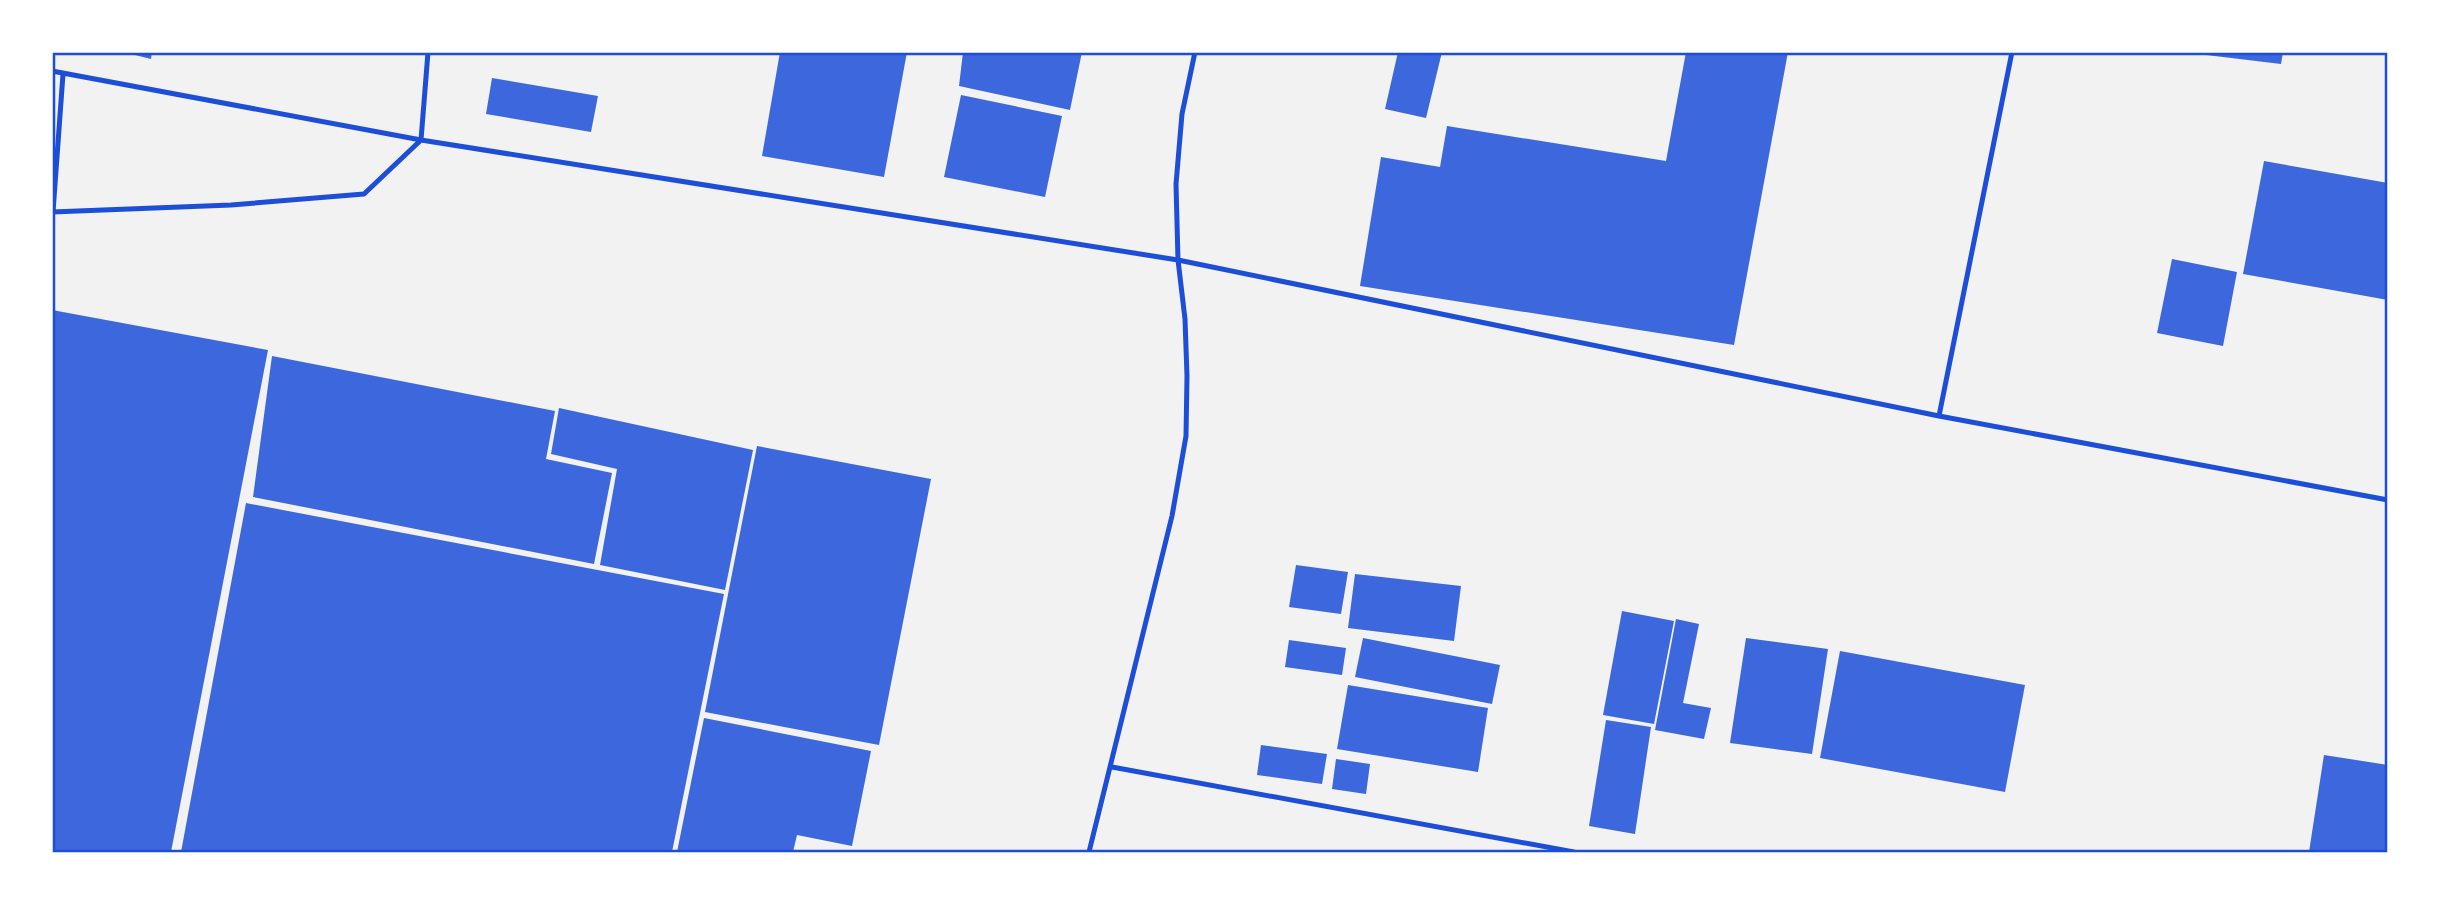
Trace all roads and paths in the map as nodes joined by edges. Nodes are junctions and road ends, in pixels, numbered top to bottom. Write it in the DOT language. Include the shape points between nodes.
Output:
graph roads {
  1 [pos="428,52"];
  2 [pos="1195,52"];
  3 [pos="2012,52"];
  4 [pos="52,71"];
  5 [pos="63,74"];
  6 [pos="421,140"];
  7 [pos="53,212"];
  8 [pos="1178,260"];
  9 [pos="1939,416"];
  10 [pos="2388,500"];
  11 [pos="1112,767"];
  12 [pos="1089,852"];
  13 [pos="1574,852"];
  1 -- 6 [label="lane"];
  2 -- 8 [label="lane" via="1182,114"];
  3 -- 9 [label="lane"];
  4 -- 5 [label="lane"];
  5 -- 6 [label="lane"];
  5 -- 7 [label="lane"];
  6 -- 7 [label="lane" via="363,194"];
  6 -- 8 [label="lane"];
  8 -- 9 [label="lane"];
  8 -- 11 [label="lane" via="1188,376 1185,436 1172,516"];
  9 -- 10 [label="lane"];
  11 -- 12 [label="lane"];
  11 -- 13 [label="lane"];
}
